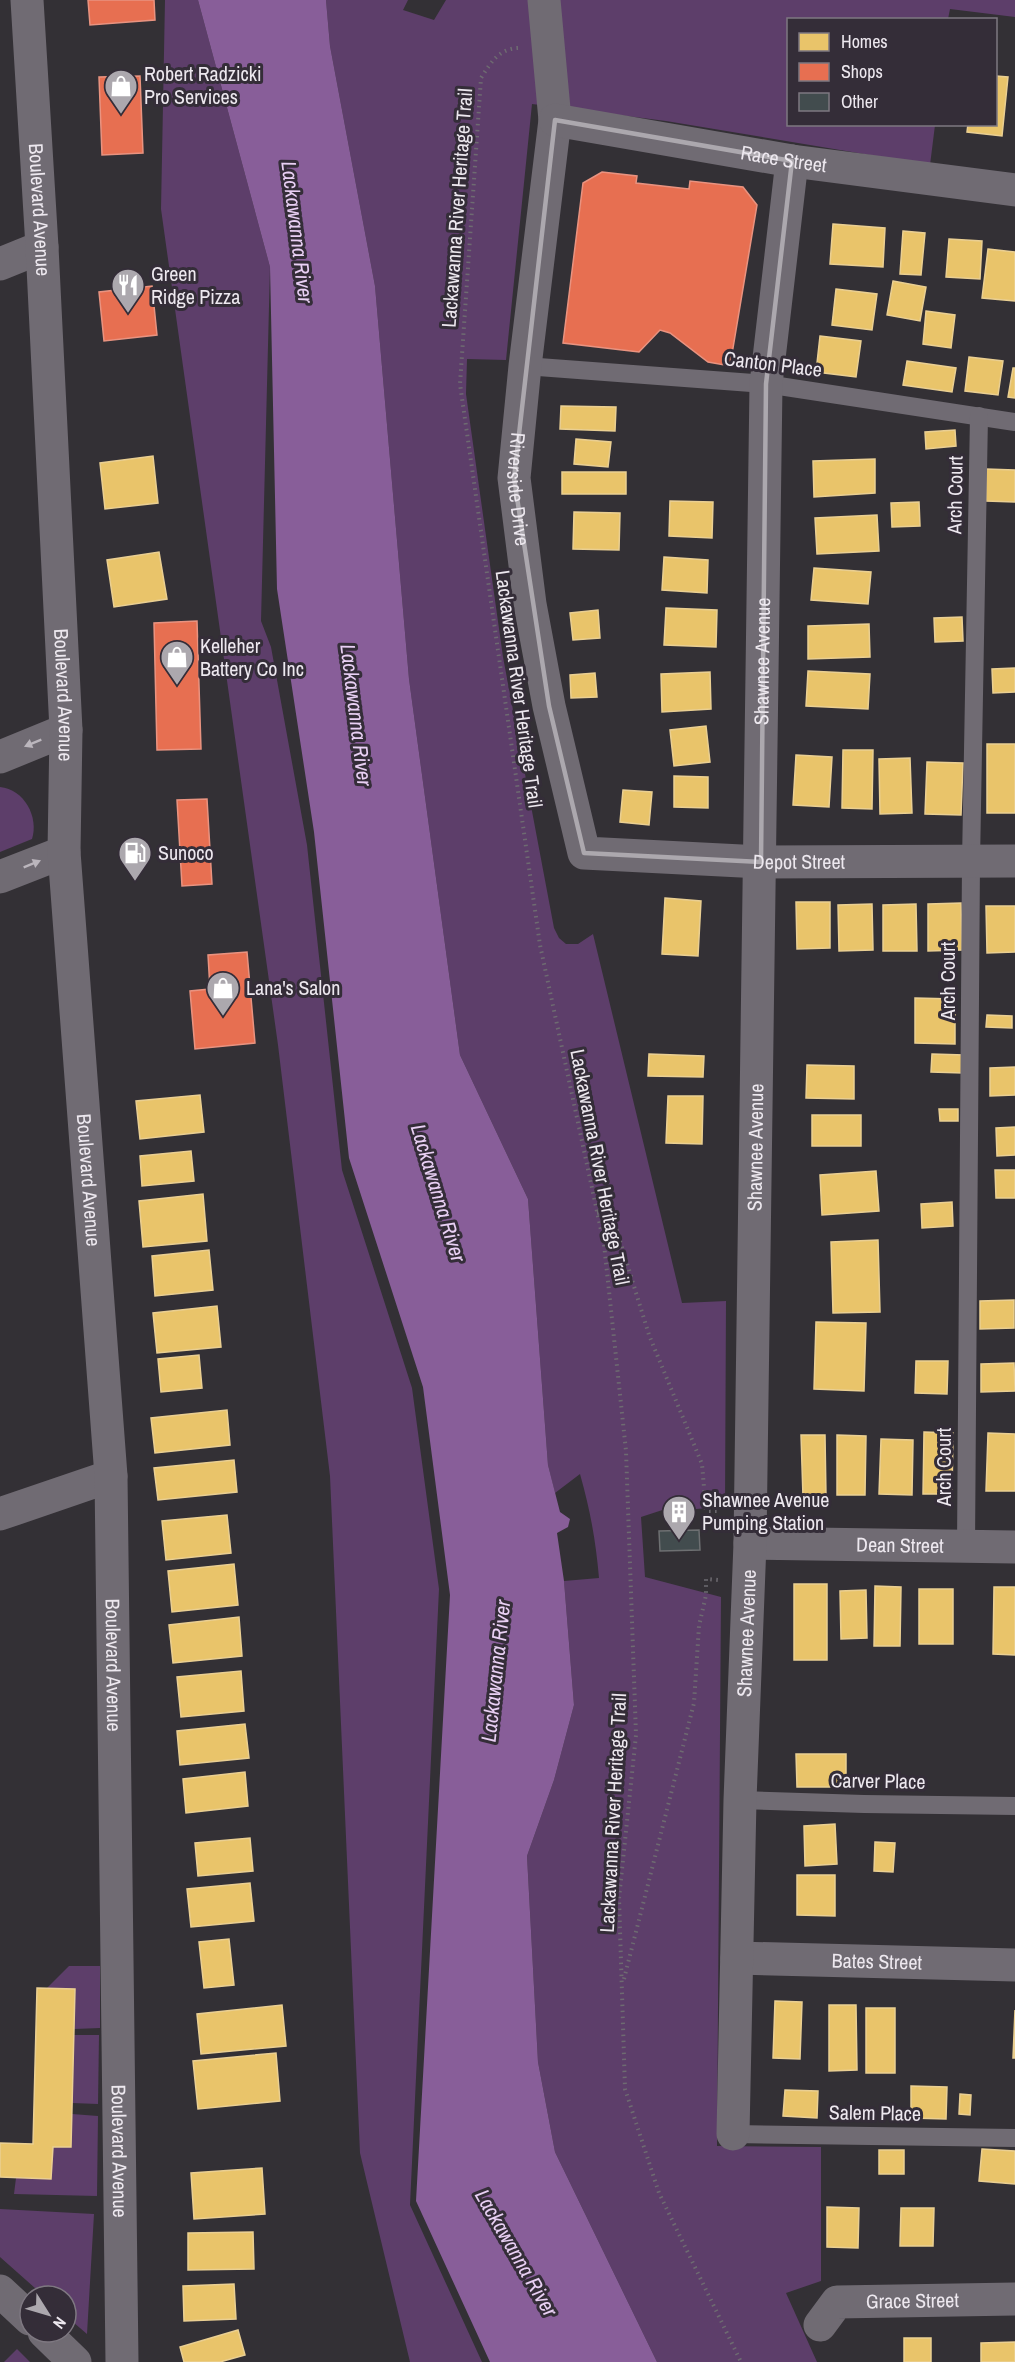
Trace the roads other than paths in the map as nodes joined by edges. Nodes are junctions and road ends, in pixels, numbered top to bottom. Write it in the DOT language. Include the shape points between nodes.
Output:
graph roads {
  1 [pos="27,0"];
  2 [pos="544,0"];
  3 [pos="555,120"];
  4 [pos="792,161"];
  5 [pos="1015,190"];
  6 [pos="42,247"];
  7 [pos="0,264"];
  8 [pos="525,366"];
  9 [pos="766,384"];
  10 [pos="979,416"];
  11 [pos="1015,422"];
  12 [pos="66,730"];
  13 [pos="0,757"];
  14 [pos="64,852"];
  15 [pos="584,853"];
  16 [pos="1015,861"];
  17 [pos="761,862"];
  18 [pos="971,862"];
  19 [pos="0,877"];
  20 [pos="111,1476"];
  21 [pos="0,1514"];
  22 [pos="750,1543"];
  23 [pos="966,1547"];
  24 [pos="1015,1547"];
  25 [pos="740,1800"];
  26 [pos="1015,1806"];
  27 [pos="737,1958"];
  28 [pos="1015,1965"];
  29 [pos="733,2134"];
  30 [pos="1015,2138"];
  31 [pos="0,2291"];
  32 [pos="1015,2299"];
  33 [pos="18,2308"];
  34 [pos="820,2325"];
  35 [pos="56,2344"];
  36 [pos="75,2362"];
  37 [pos="122,2362"];
  1 -- 6 [label="street, Boulevard Avenue"];
  2 -- 3 [label="street, Riverside Drive"];
  3 -- 4 [label="street, Race Street"];
  3 -- 8 [label="street, Riverside Drive"];
  4 -- 5 [label="street, Race Street"];
  4 -- 9 [label="street, Shawnee Avenue"];
  6 -- 7 [label="street"];
  6 -- 12 [label="street, Boulevard Avenue"];
  8 -- 9 [label="lane, Canton Place"];
  8 -- 15 [label="street, Riverside Drive" via="514,478 530,604 549,706"];
  9 -- 10 [label="lane, Canton Place"];
  9 -- 17 [label="street, Shawnee Avenue"];
  10 -- 11 [label="lane, Canton Place"];
  10 -- 18 [label="lane, Arch Court"];
  12 -- 13 [label="street, one-way"];
  12 -- 14 [label="street, Boulevard Avenue"];
  19 -- 14 [label="street, one-way"];
  14 -- 20 [label="street, Boulevard Avenue"];
  15 -- 17 [label="street, Depot Street"];
  16 -- 18 [label="street, Depot Street"];
  17 -- 18 [label="street, Depot Street"];
  17 -- 22 [label="street, Shawnee Avenue"];
  18 -- 23 [label="lane, Arch Court"];
  20 -- 21 [label="street"];
  20 -- 37 [label="street, Boulevard Avenue"];
  22 -- 23 [label="street, Dean Street"];
  22 -- 25 [label="street, Shawnee Avenue"];
  23 -- 24 [label="street, Dean Street"];
  25 -- 26 [label="lane, Carver Place"];
  25 -- 27 [label="street, Shawnee Avenue"];
  27 -- 28 [label="street, Bates Street"];
  27 -- 29 [label="street, Shawnee Avenue"];
  29 -- 30 [label="lane, Salem Place"];
  31 -- 33 [label="street"];
  32 -- 34 [label="street, Grace Street" via="837,2302"];
  35 -- 36 [label="street"];
}
